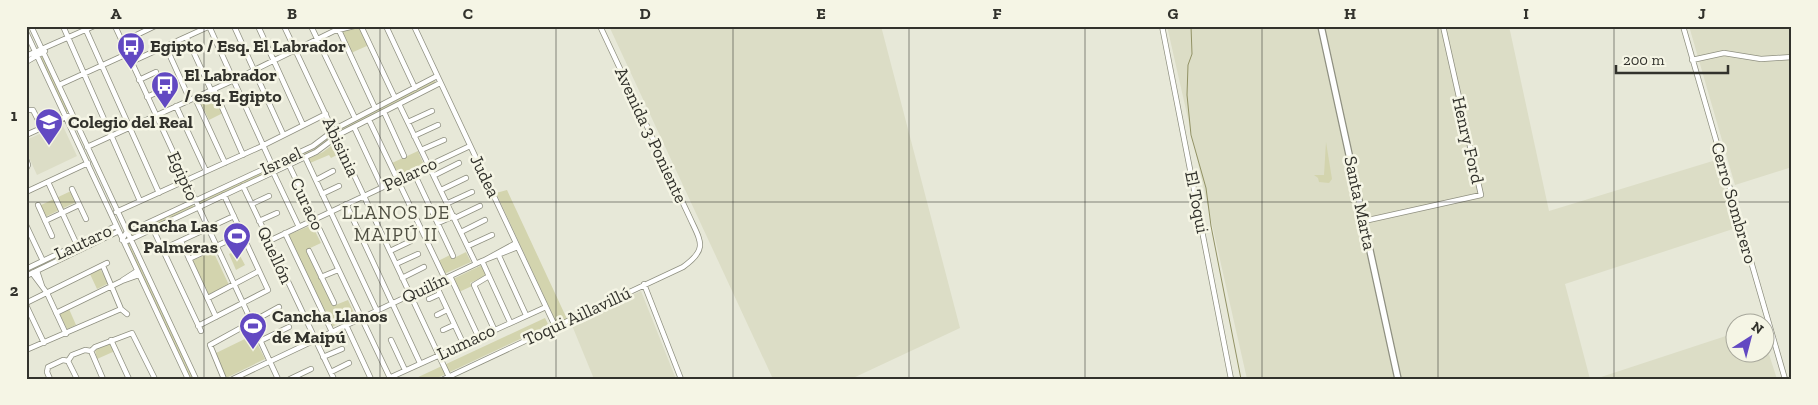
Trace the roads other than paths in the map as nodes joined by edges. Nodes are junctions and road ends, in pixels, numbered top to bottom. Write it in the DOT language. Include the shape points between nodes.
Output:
graph roads {
  1 [pos="31,26"];
  2 [pos="63,26"];
  3 [pos="94,26"];
  4 [pos="115,26"];
  5 [pos="140,26"];
  6 [pos="155,26"];
  7 [pos="234,26"];
  8 [pos="258,26"];
  9 [pos="284,26"];
  10 [pos="311,26"];
  11 [pos="354,26"];
  12 [pos="361,26"];
  13 [pos="386,26"];
  14 [pos="414,26"];
  15 [pos="600,26"];
  16 [pos="1162,26"];
  17 [pos="1322,26"];
  18 [pos="1443,26"];
  19 [pos="1683,26"];
  20 [pos="209,27"];
  21 [pos="87,28"];
  22 [pos="337,28"];
  23 [pos="26,32"];
  24 [pos="142,32"];
  25 [pos="187,38"];
  26 [pos="68,39"];
  27 [pos="317,39"];
  28 [pos="122,42"];
  29 [pos="166,47"];
  30 [pos="295,49"];
  31 [pos="44,51"];
  32 [pos="36,54"];
  33 [pos="127,54"];
  34 [pos="26,56"];
  35 [pos="1792,57"];
  36 [pos="274,60"];
  37 [pos="1692,60"];
  38 [pos="26,62"];
  39 [pos="131,62"];
  40 [pos="102,66"];
  41 [pos="254,70"];
  42 [pos="156,72"];
  43 [pos="83,74"];
  44 [pos="437,76"];
  45 [pos="139,80"];
  46 [pos="234,80"];
  47 [pos="440,83"];
  48 [pos="59,85"];
  49 [pos="415,88"];
  50 [pos="164,89"];
  51 [pos="213,90"];
  52 [pos="147,97"];
  53 [pos="195,98"];
  54 [pos="395,98"];
  55 [pos="190,100"];
  56 [pos="400,104"];
  57 [pos="176,106"];
  58 [pos="375,108"];
  59 [pos="26,110"];
  60 [pos="432,111"];
  61 [pos="384,112"];
  62 [pos="72,114"];
  63 [pos="326,114"];
  64 [pos="156,116"];
  65 [pos="66,117"];
  66 [pos="355,118"];
  67 [pos="369,120"];
  68 [pos="408,122"];
  69 [pos="303,125"];
  70 [pos="438,125"];
  71 [pos="354,127"];
  72 [pos="42,128"];
  73 [pos="130,128"];
  74 [pos="334,130"];
  75 [pos="283,134"];
  76 [pos="26,136"];
  77 [pos="111,136"];
  78 [pos="414,136"];
  79 [pos="337,137"];
  80 [pos="444,140"];
  81 [pos="263,145"];
  82 [pos="470,146"];
  83 [pos="87,147"];
  84 [pos="421,150"];
  85 [pos="243,155"];
  86 [pos="404,156"];
  87 [pos="305,157"];
  88 [pos="26,159"];
  89 [pos="93,161"];
  90 [pos="225,163"];
  91 [pos="87,164"];
  92 [pos="459,164"];
  93 [pos="272,165"];
  94 [pos="289,165"];
  95 [pos="429,166"];
  96 [pos="26,169"];
  97 [pos="206,172"];
  98 [pos="273,172"];
  99 [pos="333,172"];
  100 [pos="414,173"];
  101 [pos="435,175"];
  102 [pos="466,178"];
  103 [pos="316,180"];
  104 [pos="398,180"];
  105 [pos="185,181"];
  106 [pos="48,182"];
  107 [pos="243,186"];
  108 [pos="339,186"];
  109 [pos="382,188"];
  110 [pos="72,189"];
  111 [pos="441,190"];
  112 [pos="26,192"];
  113 [pos="472,192"];
  114 [pos="159,193"];
  115 [pos="322,194"];
  116 [pos="224,195"];
  117 [pos="269,196"];
  118 [pos="364,196"];
  119 [pos="140,201"];
  120 [pos="195,202"];
  121 [pos="448,203"];
  122 [pos="252,204"];
  123 [pos="346,204"];
  124 [pos="38,205"];
  125 [pos="79,205"];
  126 [pos="480,206"];
  127 [pos="198,208"];
  128 [pos="116,212"];
  129 [pos="331,212"];
  130 [pos="62,213"];
  131 [pos="277,213"];
  132 [pos="234,216"];
  133 [pos="454,217"];
  134 [pos="86,219"];
  135 [pos="314,219"];
  136 [pos="486,220"];
  137 [pos="45,221"];
  138 [pos="259,221"];
  139 [pos="1364,221"];
  140 [pos="438,223"];
  141 [pos="26,225"];
  142 [pos="115,226"];
  143 [pos="123,226"];
  144 [pos="299,227"];
  145 [pos="207,228"];
  146 [pos="153,229"];
  147 [pos="118,232"];
  148 [pos="461,232"];
  149 [pos="126,233"];
  150 [pos="285,233"];
  151 [pos="242,234"];
  152 [pos="492,235"];
  153 [pos="52,236"];
  154 [pos="130,240"];
  155 [pos="123,241"];
  156 [pos="181,241"];
  157 [pos="269,241"];
  158 [pos="411,241"];
  159 [pos="701,244"];
  160 [pos="77,245"];
  161 [pos="517,245"];
  162 [pos="216,246"];
  163 [pos="468,246"];
  164 [pos="70,248"];
  165 [pos="162,249"];
  166 [pos="309,251"];
  167 [pos="390,251"];
  168 [pos="73,254"];
  169 [pos="418,254"];
  170 [pos="453,256"];
  171 [pos="498,256"];
  172 [pos="189,259"];
  173 [pos="43,261"];
  174 [pos="482,262"];
  175 [pos="396,264"];
  176 [pos="476,264"];
  177 [pos="424,267"];
  178 [pos="26,269"];
  179 [pos="338,270"];
  180 [pos="259,271"];
  181 [pos="35,272"];
  182 [pos="138,273"];
  183 [pos="26,276"];
  184 [pos="489,276"];
  185 [pos="321,278"];
  186 [pos="402,278"];
  187 [pos="448,278"];
  188 [pos="234,284"];
  189 [pos="435,284"];
  190 [pos="644,284"];
  191 [pos="112,286"];
  192 [pos="46,293"];
  193 [pos="440,294"];
  194 [pos="410,295"];
  195 [pos="208,298"];
  196 [pos="429,299"];
  197 [pos="243,303"];
  198 [pos="26,304"];
  199 [pos="334,304"];
  200 [pos="392,304"];
  201 [pos="279,307"];
  202 [pos="546,307"];
  203 [pos="121,309"];
  204 [pos="447,310"];
  205 [pos="377,311"];
  206 [pos="56,313"];
  207 [pos="127,314"];
  208 [pos="437,315"];
  209 [pos="526,315"];
  210 [pos="216,317"];
  211 [pos="361,318"];
  212 [pos="252,322"];
  213 [pos="510,322"];
  214 [pos="346,325"];
  215 [pos="454,325"];
  216 [pos="290,326"];
  217 [pos="555,326"];
  218 [pos="494,329"];
  219 [pos="443,330"];
  220 [pos="332,332"];
  221 [pos="66,334"];
  222 [pos="478,336"];
  223 [pos="111,340"];
  224 [pos="260,340"];
  225 [pos="315,340"];
  226 [pos="391,340"];
  227 [pos="44,343"];
  228 [pos="463,343"];
  229 [pos="342,348"];
  230 [pos="26,350"];
  231 [pos="91,351"];
  232 [pos="438,355"];
  233 [pos="323,357"];
  234 [pos="68,361"];
  235 [pos="270,361"];
  236 [pos="348,363"];
  237 [pos="420,363"];
  238 [pos="311,369"];
  239 [pos="405,370"];
  240 [pos="330,372"];
  241 [pos="154,378"];
  242 [pos="389,378"];
  243 [pos="446,378"];
  244 [pos="50,379"];
  245 [pos="77,379"];
  246 [pos="103,379"];
  247 [pos="129,379"];
  248 [pos="188,379"];
  249 [pos="196,379"];
  250 [pos="224,379"];
  251 [pos="233,379"];
  252 [pos="278,379"];
  253 [pos="290,379"];
  254 [pos="334,379"];
  255 [pos="371,379"];
  256 [pos="682,379"];
  257 [pos="1231,379"];
  258 [pos="1398,379"];
  259 [pos="1785,379"];
  1 -- 31 [label="street"];
  2 -- 26 [label="street"];
  3 -- 21 [label="street"];
  4 -- 28 [label="street, Egipto"];
  5 -- 24 [label="street"];
  6 -- 24 [label="street"];
  7 -- 41 [label="street"];
  8 -- 36 [label="street"];
  9 -- 30 [label="street, Abisinia"];
  10 -- 27 [label="street"];
  11 -- 22 [label="street"];
  12 -- 54 [label="street"];
  13 -- 49 [label="street"];
  14 -- 44 [label="street, Judea"];
  15 -- 159 [label="street, Avenida 3 Poniente"];
  16 -- 257 [label="street, El Toqui"];
  17 -- 139 [label="main road, Santa Marta"];
  18 -- 139 [label="street, Henry Ford" via="1481,195"];
  19 -- 37 [label="street, Cerro Sombrero"];
  20 -- 25 [label="street"];
  20 -- 46 [label="street"];
  21 -- 26 [label="street"];
  21 -- 40 [label="street"];
  22 -- 27 [label="street"];
  22 -- 58 [label="street"];
  23 -- 32 [label="street"];
  24 -- 28 [label="street"];
  25 -- 29 [label="street"];
  25 -- 51 [label="street"];
  26 -- 31 [label="street"];
  26 -- 43 [label="street"];
  27 -- 30 [label="street"];
  27 -- 66 [label="street"];
  28 -- 33 [label="street, Egipto"];
  29 -- 39 [label="street"];
  29 -- 55 [label="street"];
  30 -- 36 [label="street"];
  30 -- 63 [label="street, Abisinia"];
  31 -- 32 [label="street"];
  31 -- 48 [label="street"];
  32 -- 34 [label="street"];
  32 -- 38 [label="street"];
  32 -- 65 [label="street"];
  33 -- 39 [label="street, Egipto"];
  33 -- 40 [label="street"];
  35 -- 37 [label="street" via="1761,59 1724,53"];
  36 -- 41 [label="street"];
  36 -- 69 [label="street"];
  37 -- 259 [label="street, Cerro Sombrero"];
  39 -- 45 [label="street, Egipto"];
  40 -- 43 [label="street"];
  40 -- 73 [label="street"];
  41 -- 46 [label="street"];
  41 -- 75 [label="street"];
  42 -- 45 [label="street"];
  43 -- 48 [label="street"];
  43 -- 77 [label="street"];
  44 -- 47 [label="street, Judea"];
  44 -- 49 [label="street, Israel"];
  45 -- 52 [label="street, Egipto"];
  46 -- 51 [label="street"];
  46 -- 81 [label="street"];
  47 -- 56 [label="street, Israel"];
  47 -- 82 [label="street, Judea"];
  48 -- 62 [label="street"];
  49 -- 54 [label="street, Israel"];
  50 -- 52 [label="street"];
  51 -- 53 [label="street"];
  51 -- 85 [label="street"];
  52 -- 64 [label="street, Egipto"];
  53 -- 55 [label="street"];
  53 -- 90 [label="street"];
  54 -- 58 [label="street, Israel"];
  55 -- 57 [label="street"];
  56 -- 61 [label="street, Israel"];
  56 -- 68 [label="street"];
  57 -- 64 [label="street"];
  57 -- 97 [label="street"];
  58 -- 66 [label="street, Israel"];
  59 -- 72 [label="street" via="33,110"];
  60 -- 68 [label="street"];
  61 -- 67 [label="street, Israel"];
  61 -- 86 [label="street"];
  62 -- 65 [label="street"];
  62 -- 83 [label="street"];
  63 -- 69 [label="street"];
  63 -- 74 [label="street, Abisinia"];
  64 -- 73 [label="street"];
  64 -- 105 [label="street, Egipto"];
  65 -- 72 [label="street"];
  65 -- 91 [label="street"];
  66 -- 74 [label="street, Israel"];
  67 -- 71 [label="street, Israel"];
  67 -- 104 [label="street"];
  68 -- 78 [label="street"];
  69 -- 75 [label="street"];
  70 -- 78 [label="street"];
  71 -- 79 [label="street, Israel"];
  71 -- 109 [label="street"];
  72 -- 76 [label="street"];
  73 -- 77 [label="street"];
  73 -- 114 [label="street"];
  74 -- 79 [label="street, Abisinia"];
  74 -- 93 [label="street, Israel" via="313,146"];
  75 -- 81 [label="street"];
  77 -- 83 [label="street"];
  77 -- 119 [label="street"];
  78 -- 84 [label="street"];
  79 -- 87 [label="street, Israel"];
  79 -- 118 [label="street, Abisinia"];
  80 -- 84 [label="street"];
  81 -- 85 [label="street"];
  81 -- 93 [label="street"];
  82 -- 95 [label="street, Pelarco"];
  82 -- 161 [label="street, Judea"];
  83 -- 89 [label="street"];
  84 -- 95 [label="street"];
  85 -- 90 [label="street"];
  87 -- 94 [label="street, Israel"];
  87 -- 103 [label="street"];
  88 -- 96 [label="street"];
  89 -- 91 [label="street"];
  89 -- 128 [label="street"];
  90 -- 97 [label="street"];
  91 -- 106 [label="street"];
  91 -- 142 [label="street"];
  92 -- 101 [label="street"];
  93 -- 120 [label="street, Israel"];
  94 -- 98 [label="street, Israel"];
  94 -- 135 [label="street, Curaco"];
  95 -- 100 [label="street, Pelarco"];
  95 -- 101 [label="street"];
  97 -- 105 [label="street"];
  98 -- 107 [label="street, Israel"];
  98 -- 144 [label="street"];
  99 -- 103 [label="street"];
  100 -- 104 [label="street, Pelarco"];
  100 -- 140 [label="street"];
  101 -- 111 [label="street"];
  102 -- 111 [label="street"];
  103 -- 115 [label="street"];
  104 -- 109 [label="street, Pelarco"];
  104 -- 187 [label="street"];
  105 -- 114 [label="street"];
  105 -- 120 [label="street, Egipto"];
  106 -- 112 [label="street"];
  106 -- 130 [label="street"];
  107 -- 116 [label="street, Israel"];
  107 -- 122 [label="street, Quellón"];
  108 -- 115 [label="street"];
  109 -- 118 [label="street, Pelarco"];
  110 -- 125 [label="street"];
  111 -- 121 [label="street"];
  113 -- 121 [label="street"];
  114 -- 119 [label="street"];
  115 -- 129 [label="street"];
  116 -- 127 [label="street, Israel"];
  116 -- 132 [label="street"];
  117 -- 122 [label="street"];
  118 -- 123 [label="street, Pelarco"];
  118 -- 167 [label="street, Abisinia"];
  119 -- 128 [label="street"];
  120 -- 127 [label="street, Egipto"];
  120 -- 149 [label="street, Israel"];
  121 -- 133 [label="street"];
  122 -- 138 [label="street, Quellón"];
  123 -- 129 [label="street, Pelarco"];
  123 -- 200 [label="street"];
  124 -- 137 [label="street"];
  125 -- 130 [label="street"];
  125 -- 134 [label="street"];
  126 -- 133 [label="street"];
  127 -- 145 [label="street, Egipto"];
  127 -- 146 [label="street, Israel"];
  128 -- 143 [label="street"];
  129 -- 135 [label="street, Pelarco"];
  129 -- 205 [label="street"];
  130 -- 137 [label="street"];
  130 -- 160 [label="street"];
  131 -- 138 [label="street"];
  132 -- 145 [label="street"];
  132 -- 151 [label="street"];
  133 -- 140 [label="street"];
  133 -- 148 [label="street"];
  135 -- 144 [label="street, Pelarco"];
  135 -- 179 [label="street, Curaco"];
  136 -- 148 [label="street"];
  137 -- 153 [label="street"];
  138 -- 157 [label="street, Quellón"];
  139 -- 258 [label="main road, Santa Marta"];
  140 -- 170 [label="street"];
  141 -- 173 [label="street"];
  142 -- 143 [label="street, Lautaro"];
  142 -- 147 [label="street"];
  142 -- 160 [label="street, Lautaro"];
  143 -- 147 [label="street, Lautaro"];
  143 -- 149 [label="street"];
  144 -- 150 [label="street, Pelarco"];
  145 -- 156 [label="street"];
  145 -- 162 [label="street, Egipto"];
  146 -- 154 [label="street, Israel"];
  146 -- 165 [label="street"];
  147 -- 155 [label="street"];
  147 -- 168 [label="street, Lautaro"];
  148 -- 163 [label="street"];
  149 -- 154 [label="street"];
  149 -- 155 [label="street"];
  150 -- 157 [label="street, Pelarco"];
  150 -- 220 [label="street"];
  151 -- 162 [label="street"];
  151 -- 180 [label="street"];
  152 -- 163 [label="street"];
  154 -- 155 [label="street, Israel"];
  154 -- 249 [label="street"];
  155 -- 182 [label="street"];
  156 -- 165 [label="street"];
  156 -- 172 [label="street"];
  157 -- 225 [label="street, Quellón"];
  158 -- 167 [label="street"];
  159 -- 190 [label="street, Toqui Aillavillú" via="699,252 688,263"];
  160 -- 164 [label="street, Lautaro"];
  161 -- 171 [label="street, Quilín"];
  161 -- 174 [label="street, Quilín"];
  161 -- 202 [label="street, Judea"];
  162 -- 172 [label="street"];
  162 -- 188 [label="street, Egipto"];
  163 -- 176 [label="street"];
  164 -- 168 [label="street"];
  164 -- 173 [label="street, Lautaro"];
  165 -- 210 [label="street" via="200,329"];
  166 -- 185 [label="street"];
  167 -- 175 [label="street, Abisinia"];
  168 -- 181 [label="street, Lautaro"];
  169 -- 175 [label="street"];
  171 -- 174 [label="street, Quilín"];
  171 -- 209 [label="street"];
  172 -- 195 [label="street"];
  173 -- 178 [label="street, Lautaro"];
  174 -- 176 [label="street, Quilín"];
  174 -- 184 [label="street"];
  175 -- 186 [label="street, Abisinia"];
  176 -- 187 [label="street, Quilín"];
  177 -- 186 [label="street"];
  179 -- 185 [label="street"];
  179 -- 211 [label="street, Curaco"];
  180 -- 188 [label="street"];
  180 -- 197 [label="street" via="268,290"];
  181 -- 183 [label="street, Lautaro"];
  181 -- 192 [label="street"];
  182 -- 191 [label="street"];
  182 -- 248 [label="street"];
  184 -- 213 [label="street"];
  184 -- 218 [label="street" via="474,285"];
  185 -- 199 [label="street"];
  186 -- 194 [label="street, Abisinia"];
  187 -- 189 [label="street, Quilín"];
  187 -- 222 [label="street"];
  188 -- 195 [label="street"];
  188 -- 197 [label="street, Egipto"];
  189 -- 193 [label="street"];
  189 -- 194 [label="street, Quilín"];
  190 -- 217 [label="street, Toqui Aillavillú"];
  190 -- 256 [label="street"];
  191 -- 192 [label="street" via="105,264"];
  191 -- 203 [label="street"];
  191 -- 206 [label="street"];
  192 -- 198 [label="street"];
  192 -- 206 [label="street"];
  193 -- 196 [label="street"];
  193 -- 204 [label="street"];
  194 -- 200 [label="street, Quilín"];
  194 -- 232 [label="street, Abisinia"];
  195 -- 210 [label="street"];
  197 -- 210 [label="street"];
  197 -- 212 [label="street, Egipto"];
  198 -- 227 [label="street"];
  200 -- 205 [label="street, Quilín"];
  200 -- 237 [label="street"];
  201 -- 212 [label="street"];
  202 -- 209 [label="street, Lumaco"];
  202 -- 217 [label="street, Judea"];
  203 -- 207 [label="street"];
  203 -- 221 [label="street"];
  204 -- 208 [label="street"];
  204 -- 215 [label="street"];
  205 -- 211 [label="street, Quilín"];
  206 -- 221 [label="street"];
  209 -- 213 [label="street, Lumaco"];
  211 -- 214 [label="street, Quilín"];
  211 -- 242 [label="street, Curaco"];
  212 -- 224 [label="street, Egipto"];
  212 -- 250 [label="street" via="210,345"];
  213 -- 218 [label="street, Lumaco"];
  214 -- 220 [label="street, Quilín"];
  214 -- 255 [label="street"];
  215 -- 219 [label="street"];
  215 -- 228 [label="street"];
  216 -- 224 [label="street"];
  217 -- 243 [label="street, Toqui Aillavillú"];
  218 -- 222 [label="street, Lumaco"];
  220 -- 225 [label="street, Quilín"];
  221 -- 227 [label="street"];
  222 -- 228 [label="street, Lumaco"];
  223 -- 231 [label="street"];
  223 -- 241 [label="street" via="130,333 134,335"];
  223 -- 247 [label="street"];
  224 -- 235 [label="street, Egipto"];
  225 -- 233 [label="street, Quellón"];
  225 -- 235 [label="street, Quilín"];
  226 -- 239 [label="street"];
  227 -- 230 [label="street"];
  228 -- 232 [label="street, Lumaco"];
  229 -- 233 [label="street"];
  231 -- 234 [label="street" via="72,355"];
  231 -- 246 [label="street"];
  232 -- 237 [label="street, Lumaco"];
  232 -- 243 [label="street, Abisinia"];
  233 -- 240 [label="street, Quellón"];
  234 -- 244 [label="street" via="50,366 47,372"];
  234 -- 245 [label="street"];
  235 -- 251 [label="street, Quilín"];
  235 -- 252 [label="street, Egipto"];
  236 -- 240 [label="street"];
  237 -- 239 [label="street, Lumaco"];
  238 -- 253 [label="street"];
  239 -- 242 [label="street, Lumaco"];
  240 -- 254 [label="street, Quellón"];
}
